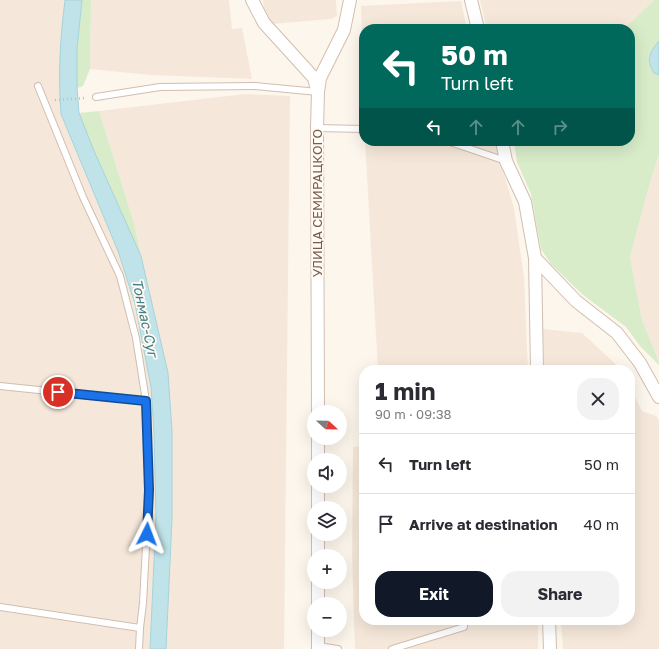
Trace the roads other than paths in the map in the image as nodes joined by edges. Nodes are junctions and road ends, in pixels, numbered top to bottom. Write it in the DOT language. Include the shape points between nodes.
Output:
graph roads {
  1 [pos="252,0"];
  2 [pos="350,0"];
  3 [pos="472,0"];
  4 [pos="477,24"];
  5 [pos="38,86"];
  6 [pos="318,92"];
  7 [pos="96,97"];
  8 [pos="317,128"];
  9 [pos="359,129"];
  10 [pos="462,146"];
  11 [pos="503,146"];
  12 [pos="506,161"];
  13 [pos="535,258"];
  14 [pos="537,365"];
  15 [pos="0,386"];
  16 [pos="659,397"];
  17 [pos="146,401"];
  18 [pos="318,405"];
  19 [pos="0,607"];
  20 [pos="464,625"];
  21 [pos="549,625"];
  22 [pos="140,628"];
  23 [pos="318,647"];
  24 [pos="139,649"];
  25 [pos="338,649"];
  26 [pos="392,649"];
  27 [pos="550,649"];
  1 -- 6 [label="street" via="264,23 314,78"];
  2 -- 6 [label="street, УЛИЦА СЕМИРАЦКОГО" via="344,30 320,78"];
  3 -- 4 [label="street"];
  5 -- 17 [label="lane" via="83,197 120,276 136,338"];
  6 -- 7 [label="lane" via="255,86 160,88"];
  6 -- 8 [label="street, УЛИЦА СЕМИРАЦКОГО"];
  8 -- 9 [label="lane"];
  8 -- 18 [label="street, УЛИЦА СЕМИРАЦКОГО"];
  10 -- 12 [label="lane"];
  11 -- 12 [label="street"];
  12 -- 13 [label="street" via="525,202"];
  13 -- 14 [label="street"];
  13 -- 16 [label="street" via="576,301 617,333 640,363"];
  15 -- 17 [label="lane"];
  17 -- 22 [label="lane" via="149,490"];
  19 -- 22 [label="lane"];
  20 -- 26 [label="lane"];
  21 -- 27 [label="street"];
  22 -- 24 [label="lane"];
  23 -- 25 [label="lane"];
}
